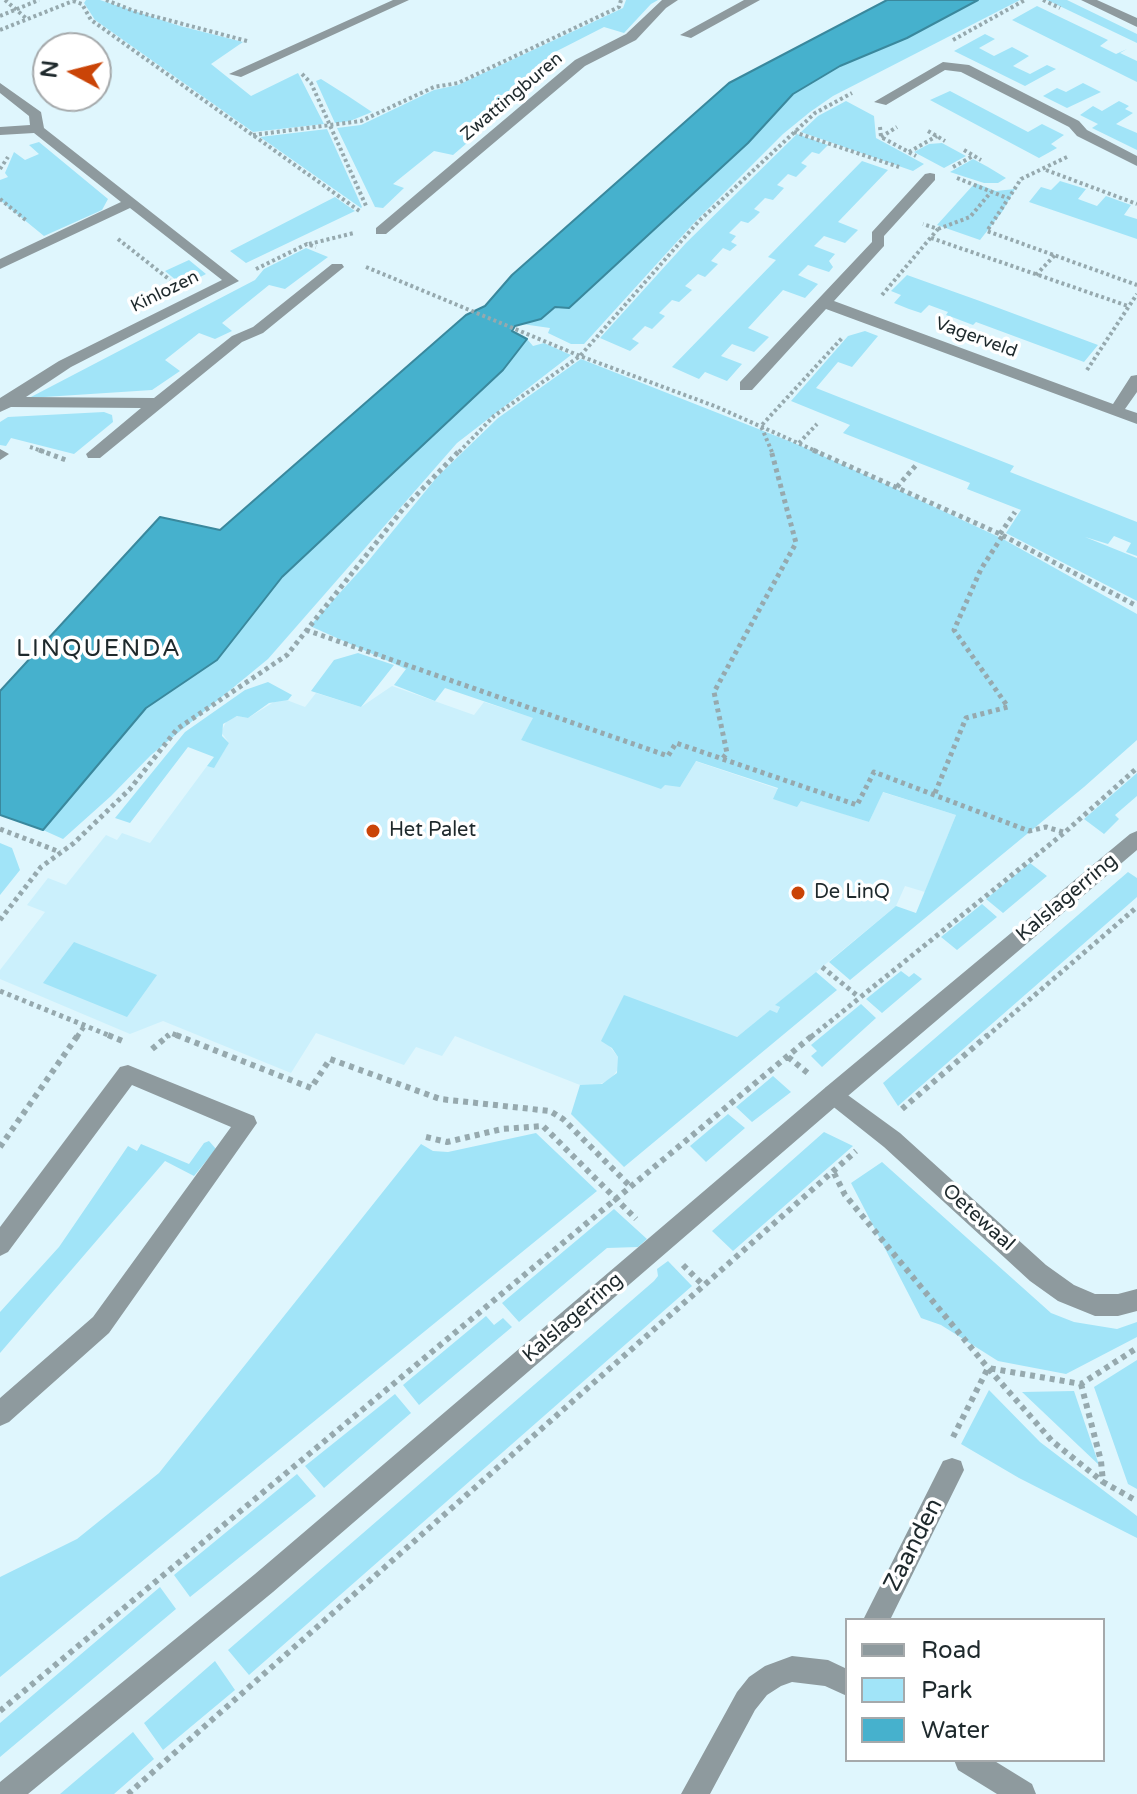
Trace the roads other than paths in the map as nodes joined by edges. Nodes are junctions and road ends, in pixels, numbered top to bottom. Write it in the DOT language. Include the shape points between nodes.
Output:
graph roads {
  1 [pos="672,0"];
  2 [pos="754,0"];
  3 [pos="1087,0"];
  4 [pos="391,2"];
  5 [pos="1137,23"];
  6 [pos="686,35"];
  7 [pos="236,74"];
  8 [pos="0,87"];
  9 [pos="881,102"];
  10 [pos="37,129"];
  11 [pos="0,131"];
  12 [pos="1137,162"];
  13 [pos="937,174"];
  14 [pos="132,202"];
  15 [pos="381,231"];
  16 [pos="0,265"];
  17 [pos="337,267"];
  18 [pos="823,302"];
  19 [pos="1137,380"];
  20 [pos="746,386"];
  21 [pos="158,403"];
  22 [pos="3,404"];
  23 [pos="1116,411"];
  24 [pos="1137,419"];
  25 [pos="94,454"];
  26 [pos="1137,839"];
  27 [pos="834,1094"];
  28 [pos="0,1245"];
  29 [pos="1137,1300"];
  30 [pos="0,1414"];
  31 [pos="952,1470"];
  32 [pos="877,1618"];
  33 [pos="845,1681"];
  34 [pos="971,1762"];
  35 [pos="7,1794"];
  36 [pos="695,1794"];
  37 [pos="1022,1794"];
  1 -- 15 [label="street, Zwattingburen" via="631,37 580,63"];
  2 -- 6 [label="street"];
  3 -- 5 [label="street"];
  4 -- 7 [label="street"];
  8 -- 10 [label="street, Kinlozen" via="36,115"];
  9 -- 12 [label="street" via="943,66 964,68"];
  10 -- 11 [label="street"];
  10 -- 14 [label="street, Kinlozen"];
  13 -- 18 [label="street" via="877,235 879,243"];
  14 -- 16 [label="street"];
  14 -- 22 [label="street, Kinlozen" via="232,281 65,364"];
  17 -- 21 [label="street"];
  18 -- 20 [label="street"];
  18 -- 23 [label="street, Vagerveld"];
  19 -- 23 [label="street"];
  21 -- 22 [label="street, Kinlozen"];
  21 -- 25 [label="street"];
  23 -- 24 [label="street, Vagerveld"];
  26 -- 27 [label="street, Kalslagerring"];
  27 -- 29 [label="street, Oetewaal" via="1066,1293 1095,1305"];
  27 -- 35 [label="street, Kalslagerring" via="264,1583"];
  28 -- 30 [label="street" via="128,1074 246,1123 101,1325"];
  31 -- 32 [label="street, Zaanden"];
  33 -- 36 [label="street" via="792,1669 758,1686"];
  34 -- 37 [label="street"];
}
